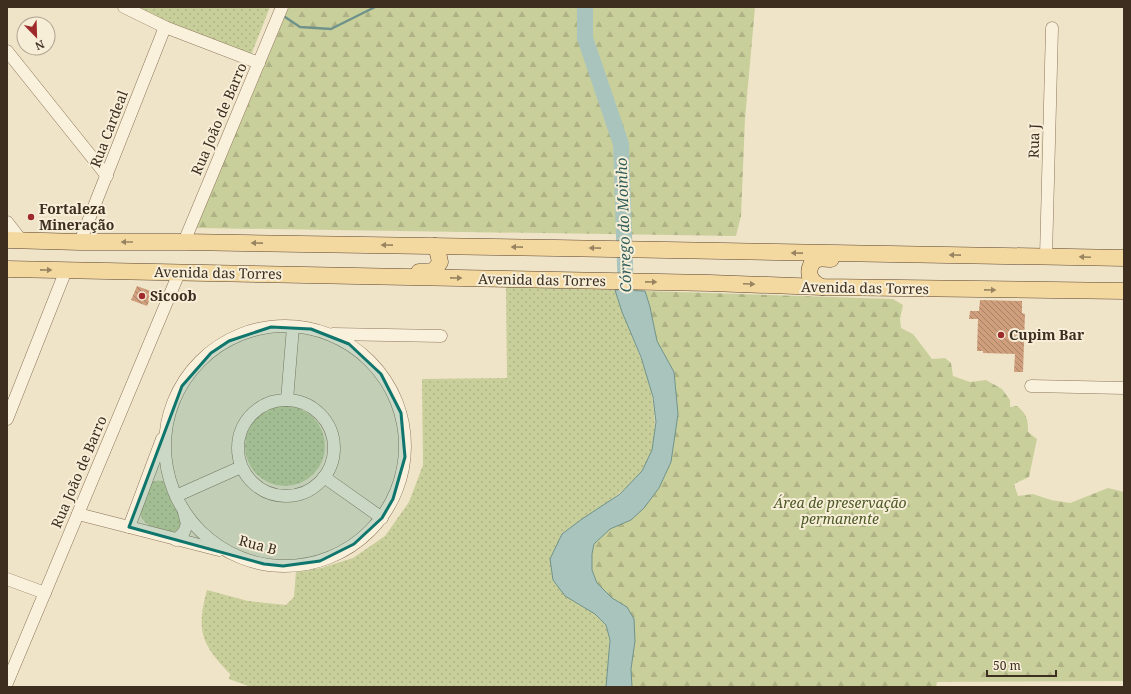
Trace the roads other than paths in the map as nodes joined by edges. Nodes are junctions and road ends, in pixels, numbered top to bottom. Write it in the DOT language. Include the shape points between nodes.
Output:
graph roads {
  1 [pos="124,7"];
  2 [pos="282,7"];
  3 [pos="165,27"];
  4 [pos="1052,28"];
  5 [pos="7,51"];
  6 [pos="259,62"];
  7 [pos="107,176"];
  8 [pos="7,222"];
  9 [pos="14,240"];
  10 [pos="80,242"];
  11 [pos="184,242"];
  12 [pos="435,246"];
  13 [pos="916,254"];
  14 [pos="1046,256"];
  15 [pos="1124,258"];
  16 [pos="7,269"];
  17 [pos="66,270"];
  18 [pos="179,273"];
  19 [pos="314,275"];
  20 [pos="822,287"];
  21 [pos="1124,291"];
  22 [pos="293,327"];
  23 [pos="329,334"];
  24 [pos="441,336"];
  25 [pos="1031,386"];
  26 [pos="1124,388"];
  27 [pos="287,400"];
  28 [pos="7,419"];
  29 [pos="167,427"];
  30 [pos="241,467"];
  31 [pos="149,477"];
  32 [pos="324,477"];
  33 [pos="170,483"];
  34 [pos="176,496"];
  35 [pos="184,511"];
  36 [pos="78,514"];
  37 [pos="382,518"];
  38 [pos="129,528"];
  39 [pos="176,540"];
  40 [pos="228,552"];
  41 [pos="7,579"];
  42 [pos="44,593"];
  43 [pos="7,683"];
  1 -- 3 [label="street"];
  2 -- 6 [label="street, Rua João de Barro"];
  3 -- 6 [label="street"];
  3 -- 7 [label="street, Rua Cardeal"];
  4 -- 14 [label="street, Rua J"];
  5 -- 7 [label="street"];
  6 -- 11 [label="street, Rua João de Barro"];
  7 -- 10 [label="street, Rua Cardeal"];
  8 -- 9 [label="street"];
  9 -- 10 [label="main road"];
  11 -- 10 [label="main road, one-way"];
  12 -- 11 [label="main road, one-way"];
  13 -- 12 [label="main road, one-way"];
  12 -- 19 [label="main road" via="440,262 431,272 341,270"];
  14 -- 13 [label="main road, one-way"];
  13 -- 20 [label="main road" via="897,260 817,259 809,269 810,276"];
  15 -- 14 [label="main road, one-way"];
  16 -- 17 [label="main road, Avenida das Torres, one-way"];
  17 -- 18 [label="main road, Avenida das Torres"];
  17 -- 28 [label="street"];
  18 -- 19 [label="main road, Avenida das Torres"];
  18 -- 36 [label="street, Rua João de Barro"];
  19 -- 20 [label="main road, Avenida das Torres, one-way"];
  20 -- 21 [label="main road, Avenida das Torres, one-way"];
  22 -- 23 [label="street, Rua B"];
  22 -- 27 [label="street"];
  22 -- 29 [label="street, Rua B" via="271,327 250,332 229,341 211,353 195,368 182,386 172,406"];
  23 -- 24 [label="street, Rua B"];
  23 -- 37 [label="street, Rua B" via="349,344 372,363 393,392 401,413 405,457 401,478"];
  25 -- 26 [label="street"];
  27 -- 30 [label="street" via="271,402 257,409 246,421 239,435"];
  27 -- 32 [label="street" via="301,402 314,408 325,418 332,431 333,460"];
  29 -- 31 [label="street"];
  29 -- 33 [label="street, Rua B" via="165,455"];
  30 -- 32 [label="street" via="249,479 261,489 275,495 290,496 304,492"];
  30 -- 34 [label="street"];
  31 -- 33 [label="street" via="167,478"];
  31 -- 38 [label="street"];
  32 -- 37 [label="street"];
  33 -- 34 [label="street, Rua B"];
  34 -- 35 [label="street, Rua B"];
  35 -- 39 [label="street" via="188,524"];
  35 -- 40 [label="street, Rua B" via="211,541"];
  36 -- 38 [label="street"];
  36 -- 42 [label="street, Rua João de Barro"];
  37 -- 40 [label="street, Rua B" via="369,532 343,551 320,561 302,565 264,564"];
  38 -- 39 [label="street"];
  39 -- 40 [label="street"];
  41 -- 42 [label="street"];
  42 -- 43 [label="street, Rua João de Barro"];
}
